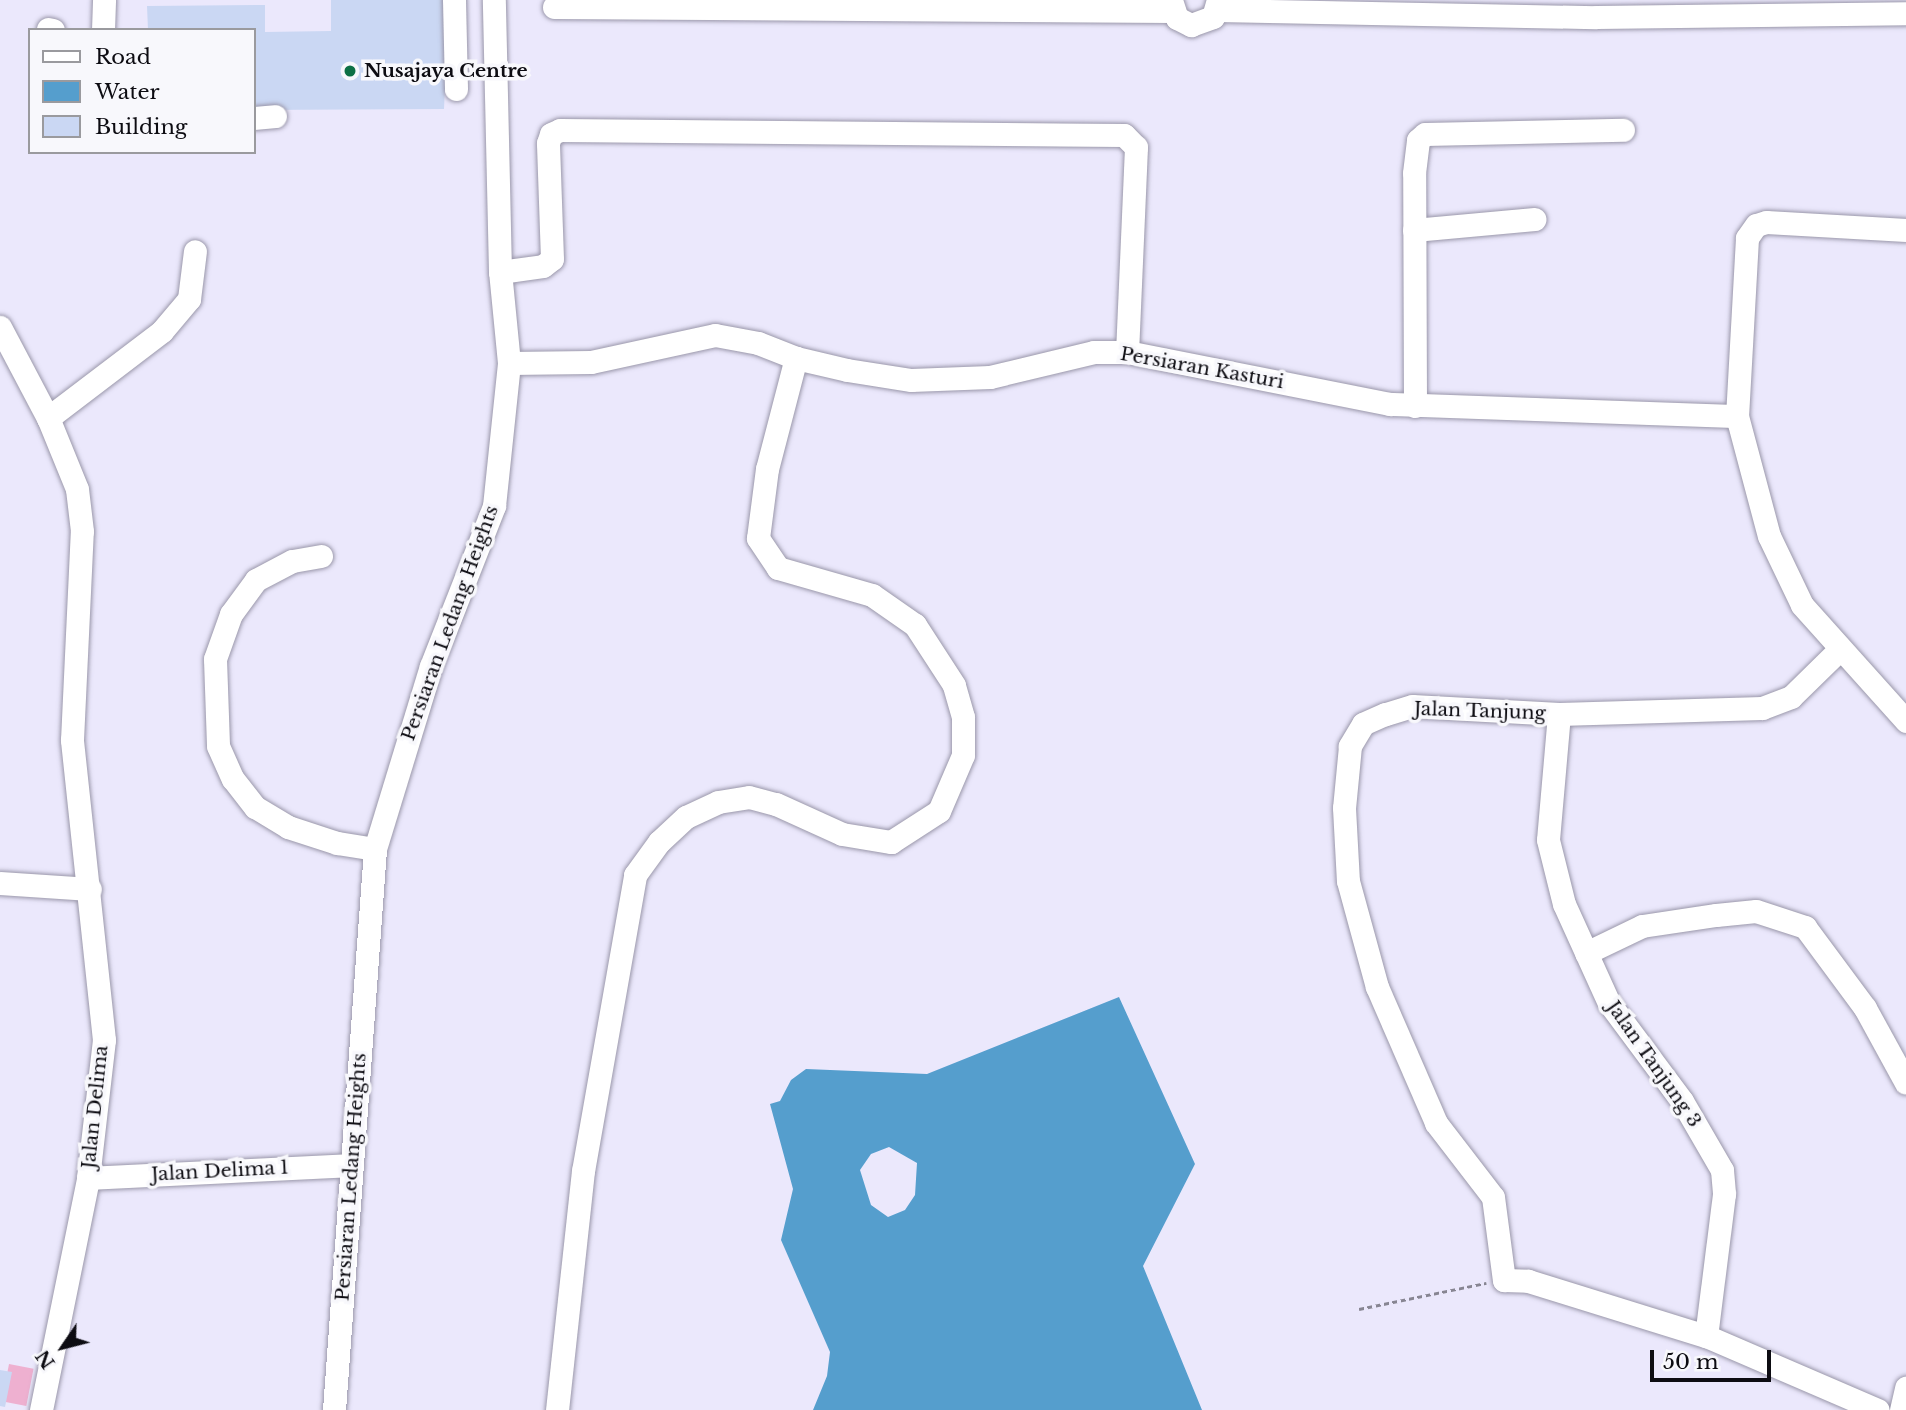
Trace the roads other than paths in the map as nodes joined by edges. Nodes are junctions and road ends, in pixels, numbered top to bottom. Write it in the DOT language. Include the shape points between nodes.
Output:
graph roads {
  1 [pos="104,0"];
  2 [pos="454,0"];
  3 [pos="494,0"];
  4 [pos="1217,5"];
  5 [pos="882,6"];
  6 [pos="1172,6"];
  7 [pos="554,7"];
  8 [pos="1596,8"];
  9 [pos="1906,13"];
  10 [pos="103,28"];
  11 [pos="456,89"];
  12 [pos="1623,130"];
  13 [pos="1535,219"];
  14 [pos="1414,230"];
  15 [pos="1906,230"];
  16 [pos="195,251"];
  17 [pos="500,272"];
  18 [pos="0,327"];
  19 [pos="1127,352"];
  20 [pos="796,358"];
  21 [pos="509,363"];
  22 [pos="1415,406"];
  23 [pos="1737,416"];
  24 [pos="48,418"];
  25 [pos="321,556"];
  26 [pos="1839,650"];
  27 [pos="1559,714"];
  28 [pos="1906,721"];
  29 [pos="375,849"];
  30 [pos="0,883"];
  31 [pos="90,889"];
  32 [pos="1586,953"];
  33 [pos="1906,1083"];
  34 [pos="352,1165"];
  35 [pos="88,1178"];
  36 [pos="1706,1336"];
  37 [pos="1906,1388"];
  38 [pos="41,1410"];
  39 [pos="334,1410"];
  40 [pos="557,1410"];
  41 [pos="1878,1410"];
  42 [pos="1901,1410"];
  1 -- 10 [label="street"];
  2 -- 11 [label="street"];
  3 -- 17 [label="street, Persiaran Ledang Heights"];
  4 -- 6 [label="street" via="1207,22 1191,25"];
  4 -- 8 [label="street"];
  5 -- 6 [label="street"];
  5 -- 7 [label="street"];
  8 -- 9 [label="street"];
  12 -- 14 [label="street" via="1425,134 1415,150"];
  13 -- 14 [label="street"];
  14 -- 22 [label="street"];
  15 -- 23 [label="street" via="1756,225 1747,238"];
  16 -- 24 [label="street" via="189,299 162,331"];
  17 -- 19 [label="street" via="542,267 552,259 548,143 551,134 560,130 1124,135 1136,147"];
  17 -- 21 [label="street, Persiaran Ledang Heights"];
  18 -- 24 [label="street, Jalan Delima"];
  19 -- 20 [label="street, Persiaran Kasturi" via="1094,352 990,377 911,380"];
  19 -- 22 [label="street, Persiaran Kasturi"];
  20 -- 21 [label="street, Persiaran Kasturi" via="758,343 715,335 591,362"];
  20 -- 40 [label="street" via="767,469 758,538 778,568 872,595 915,625 954,685 962,717 963,755 939,811 891,842 842,834 749,797 718,802 686,817 635,874 583,1171"];
  21 -- 29 [label="street, Persiaran Ledang Heights" via="495,506 431,666"];
  22 -- 23 [label="street, Persiaran Kasturi"];
  23 -- 26 [label="street" via="1769,536 1802,605"];
  24 -- 31 [label="street, Jalan Delima" via="76,489 82,531 72,740"];
  25 -- 29 [label="street" via="292,561 256,580 232,614 215,659 218,746 233,779 255,807 288,827"];
  26 -- 27 [label="street, Jalan Tanjung" via="1791,697 1762,708"];
  26 -- 28 [label="street"];
  27 -- 32 [label="street, Jalan Tanjung 3" via="1548,840 1564,904"];
  27 -- 36 [label="street, Jalan Tanjung" via="1412,706 1363,724 1350,746 1344,808 1348,881 1377,988 1438,1127 1493,1197 1504,1280 1528,1281"];
  29 -- 34 [label="street, Persiaran Ledang Heights"];
  30 -- 31 [label="street"];
  31 -- 35 [label="street, Jalan Delima" via="104,1040"];
  32 -- 33 [label="street" via="1642,926 1716,915 1756,911 1805,927 1865,1008"];
  32 -- 36 [label="street, Jalan Tanjung 3" via="1609,1003 1682,1101 1722,1170 1724,1194"];
  34 -- 35 [label="street, Jalan Delima 1"];
  34 -- 39 [label="street, Persiaran Ledang Heights"];
  35 -- 38 [label="street, Jalan Delima"];
  36 -- 41 [label="street"];
  37 -- 42 [label="street"];
}
